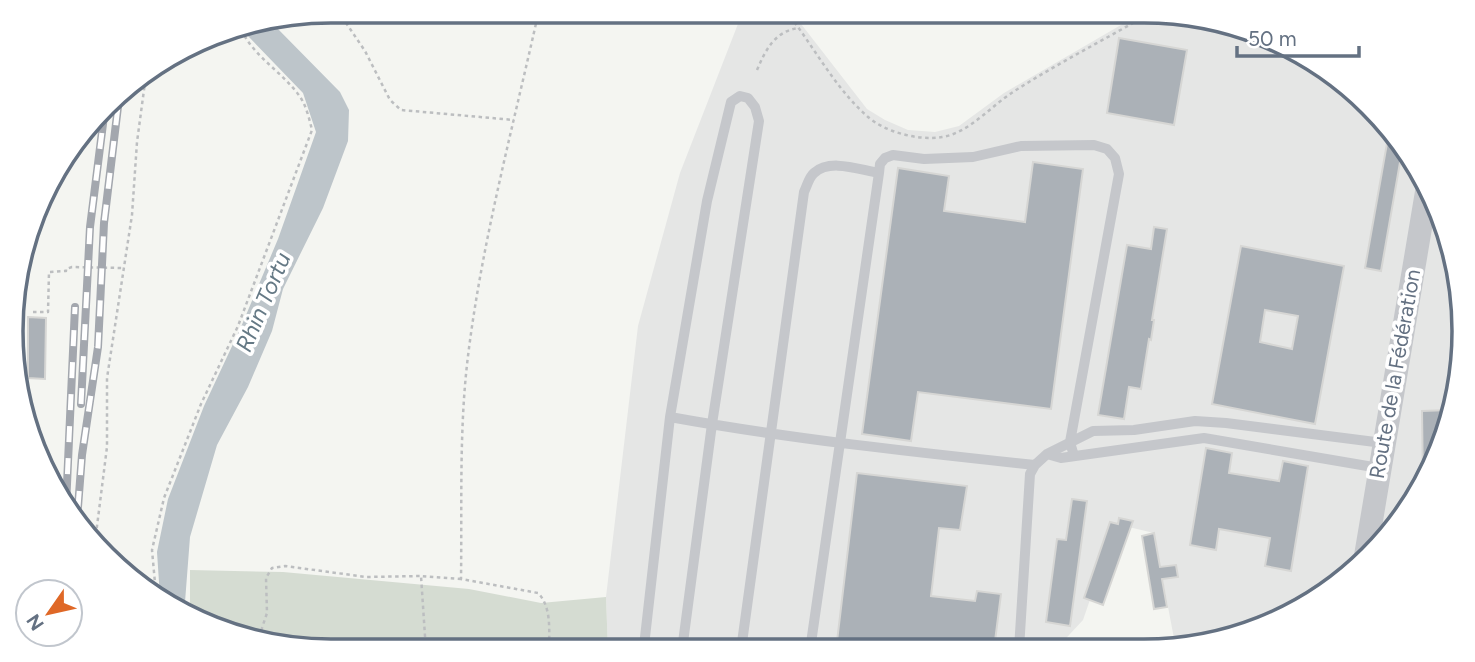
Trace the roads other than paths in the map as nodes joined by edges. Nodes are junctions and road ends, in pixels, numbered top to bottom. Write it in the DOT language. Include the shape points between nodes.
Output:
graph roads {
  1 [pos="879,173"];
  2 [pos="1424,204"];
  3 [pos="670,416"];
  4 [pos="712,424"];
  5 [pos="771,435"];
  6 [pos="1070,442"];
  7 [pos="1383,443"];
  8 [pos="839,444"];
  9 [pos="1047,454"];
  10 [pos="1074,456"];
  11 [pos="1035,465"];
  12 [pos="1380,468"];
  13 [pos="1368,543"];
  14 [pos="646,639"];
  15 [pos="683,639"];
  16 [pos="743,639"];
  17 [pos="812,639"];
  18 [pos="1020,639"];
  1 -- 5 [label="lane" via="822,167 812,174 804,192"];
  1 -- 6 [label="lane" via="880,164 893,155 973,157 1021,146 1094,145 1115,158 1119,174"];
  1 -- 8 [label="lane"];
  2 -- 7 [label="street, Route de la Fédération"];
  3 -- 4 [label="lane"];
  3 -- 4 [label="lane" via="707,201 732,102 740,96 755,107 759,121"];
  3 -- 14 [label="lane"];
  4 -- 5 [label="lane"];
  4 -- 15 [label="lane"];
  5 -- 8 [label="lane"];
  5 -- 16 [label="lane"];
  6 -- 7 [label="lane" via="1093,430 1134,430 1195,421"];
  6 -- 9 [label="lane"];
  6 -- 10 [label="lane"];
  7 -- 12 [label="street, Route de la Fédération"];
  8 -- 11 [label="lane"];
  8 -- 17 [label="lane"];
  9 -- 10 [label="lane"];
  9 -- 11 [label="lane"];
  10 -- 12 [label="lane" via="1204,438"];
  11 -- 18 [label="lane" via="1030,474"];
  12 -- 13 [label="street, Route de la Fédération"];
}
